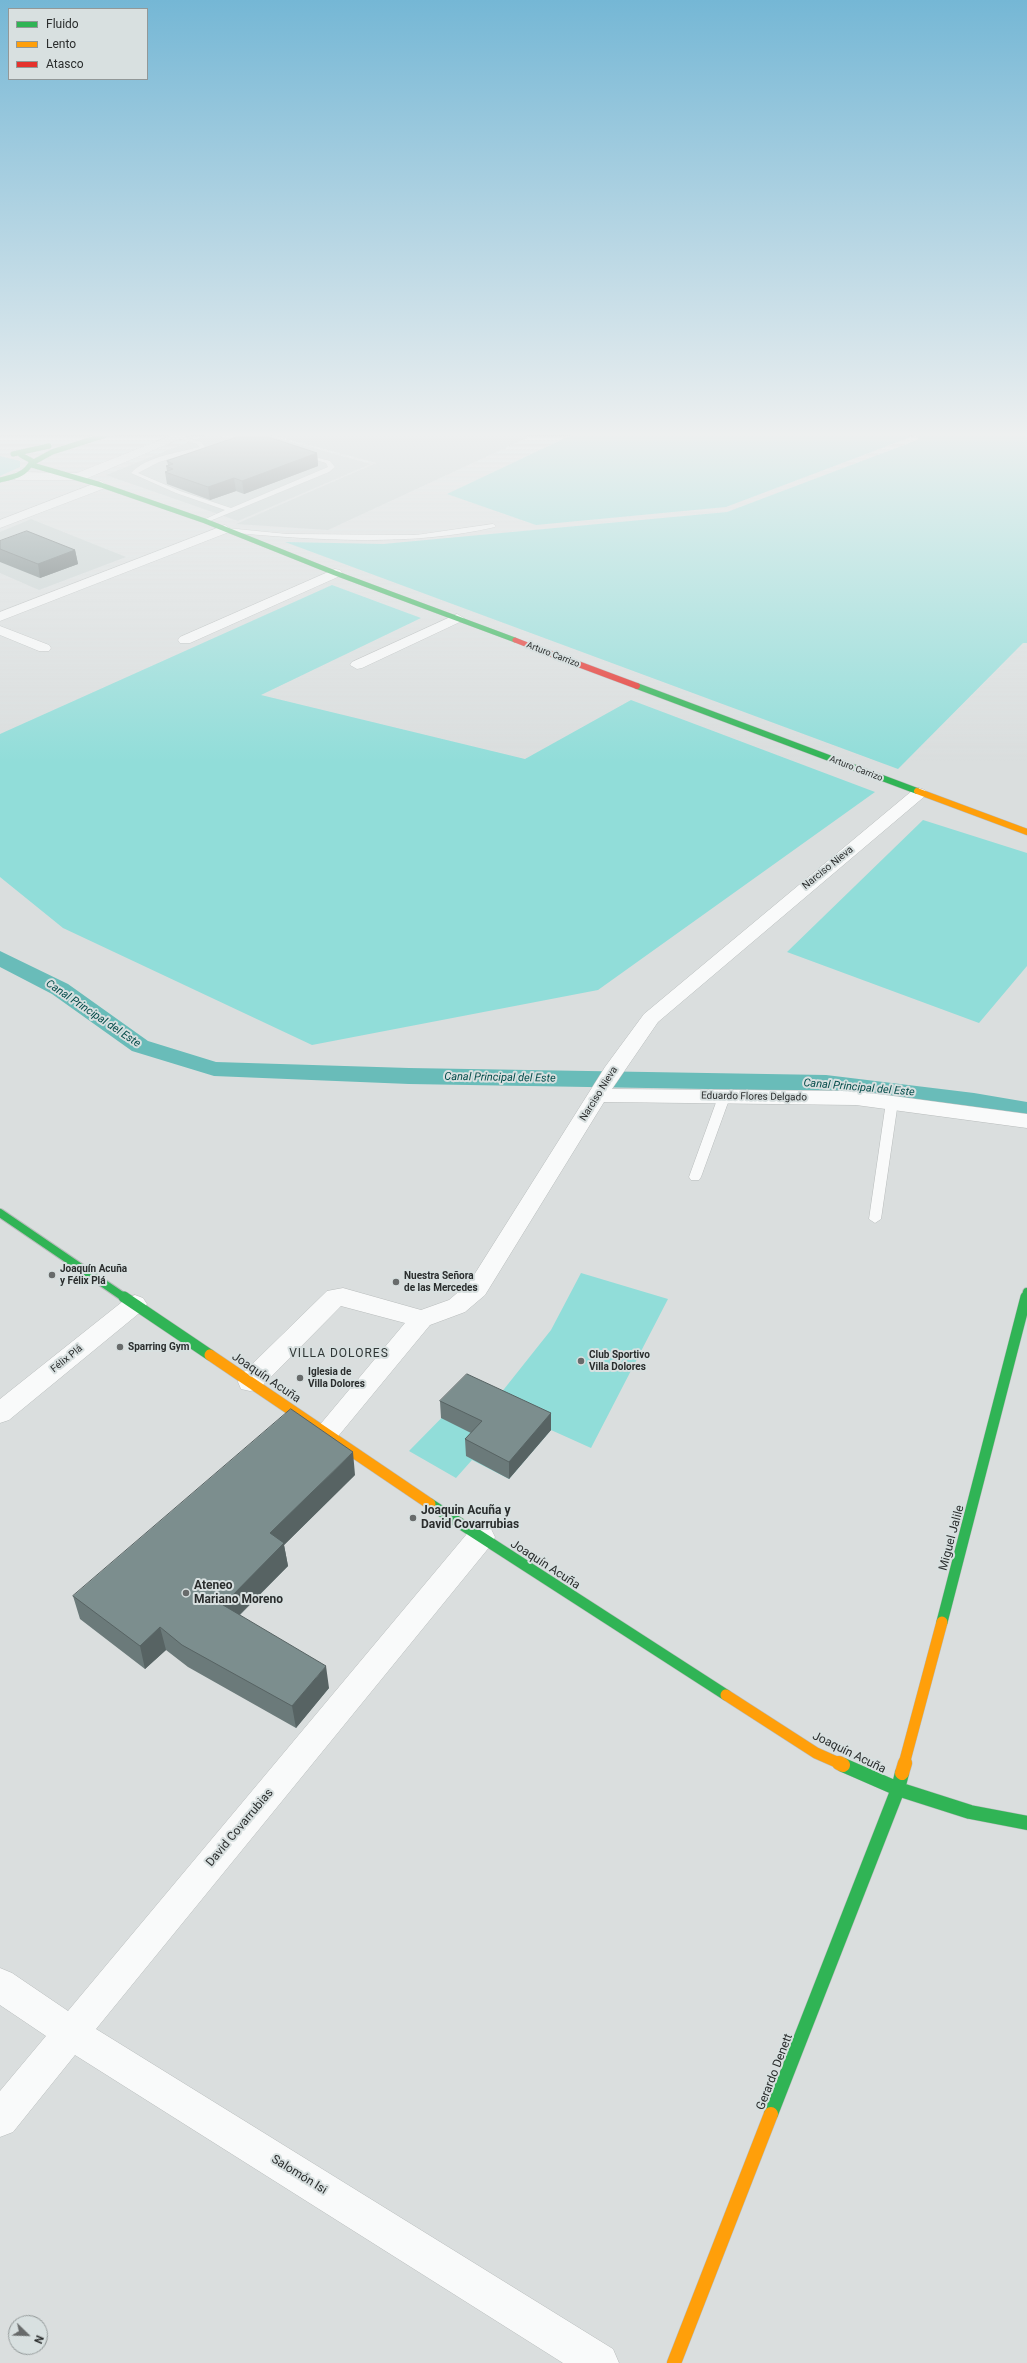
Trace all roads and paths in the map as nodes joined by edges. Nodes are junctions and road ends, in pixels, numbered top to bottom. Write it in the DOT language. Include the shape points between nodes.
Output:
graph roads {
  1 [pos="192,542"];
  2 [pos="256,542"];
  3 [pos="335,573"];
  4 [pos="0,617"];
  5 [pos="457,618"];
  6 [pos="0,630"];
  7 [pos="185,640"];
  8 [pos="44,648"];
  9 [pos="357,665"];
  10 [pos="919,793"];
  11 [pos="1027,832"];
  12 [pos="599,1095"];
  13 [pos="724,1097"];
  14 [pos="892,1102"];
  15 [pos="1027,1121"];
  16 [pos="695,1177"];
  17 [pos="0,1213"];
  18 [pos="875,1219"];
  19 [pos="1027,1292"];
  20 [pos="135,1304"];
  21 [pos="422,1319"];
  22 [pos="250,1382"];
  23 [pos="0,1413"];
  24 [pos="326,1433"];
  25 [pos="481,1537"];
  26 [pos="898,1789"];
  27 [pos="1027,1823"];
  28 [pos="0,1985"];
  29 [pos="71,2033"];
  30 [pos="0,2118"];
  31 [pos="599,2363"];
  32 [pos="674,2363"];
  1 -- 4 [label="street"];
  2 -- 3 [label="street, Arturo Carrizo"];
  3 -- 5 [label="street, Arturo Carrizo"];
  3 -- 7 [label="street"];
  5 -- 9 [label="street"];
  5 -- 10 [label="street, Arturo Carrizo"];
  6 -- 8 [label="street"];
  10 -- 11 [label="street, Arturo Carrizo"];
  10 -- 12 [label="street, Narciso Nieva" via="651,1018 615,1067"];
  12 -- 13 [label="street, Eduardo Flores Delgado"];
  12 -- 21 [label="street, Narciso Nieva" via="477,1289 457,1306"];
  13 -- 14 [label="street, Eduardo Flores Delgado" via="856,1098"];
  13 -- 16 [label="lane"];
  14 -- 15 [label="street, Eduardo Flores Delgado"];
  14 -- 18 [label="lane"];
  17 -- 20 [label="street, Joaquín Acuña"];
  19 -- 26 [label="street, Miguel Jalile"];
  20 -- 22 [label="street, Joaquín Acuña"];
  20 -- 23 [label="street, Félix Plá"];
  21 -- 22 [label="street" via="335,1297"];
  21 -- 24 [label="street, Narciso Nieva"];
  22 -- 24 [label="street, Joaquín Acuña"];
  24 -- 25 [label="street, Joaquín Acuña"];
  25 -- 26 [label="street, Joaquín Acuña" via="816,1753"];
  25 -- 29 [label="street, David Covarrubias"];
  26 -- 27 [label="street, Joaquín Acuña" via="970,1812"];
  26 -- 32 [label="street, Gerardo Denett"];
  28 -- 29 [label="street, Salomón Isi"];
  29 -- 30 [label="street, David Covarrubias"];
  29 -- 31 [label="street, Salomón Isi"];
}
